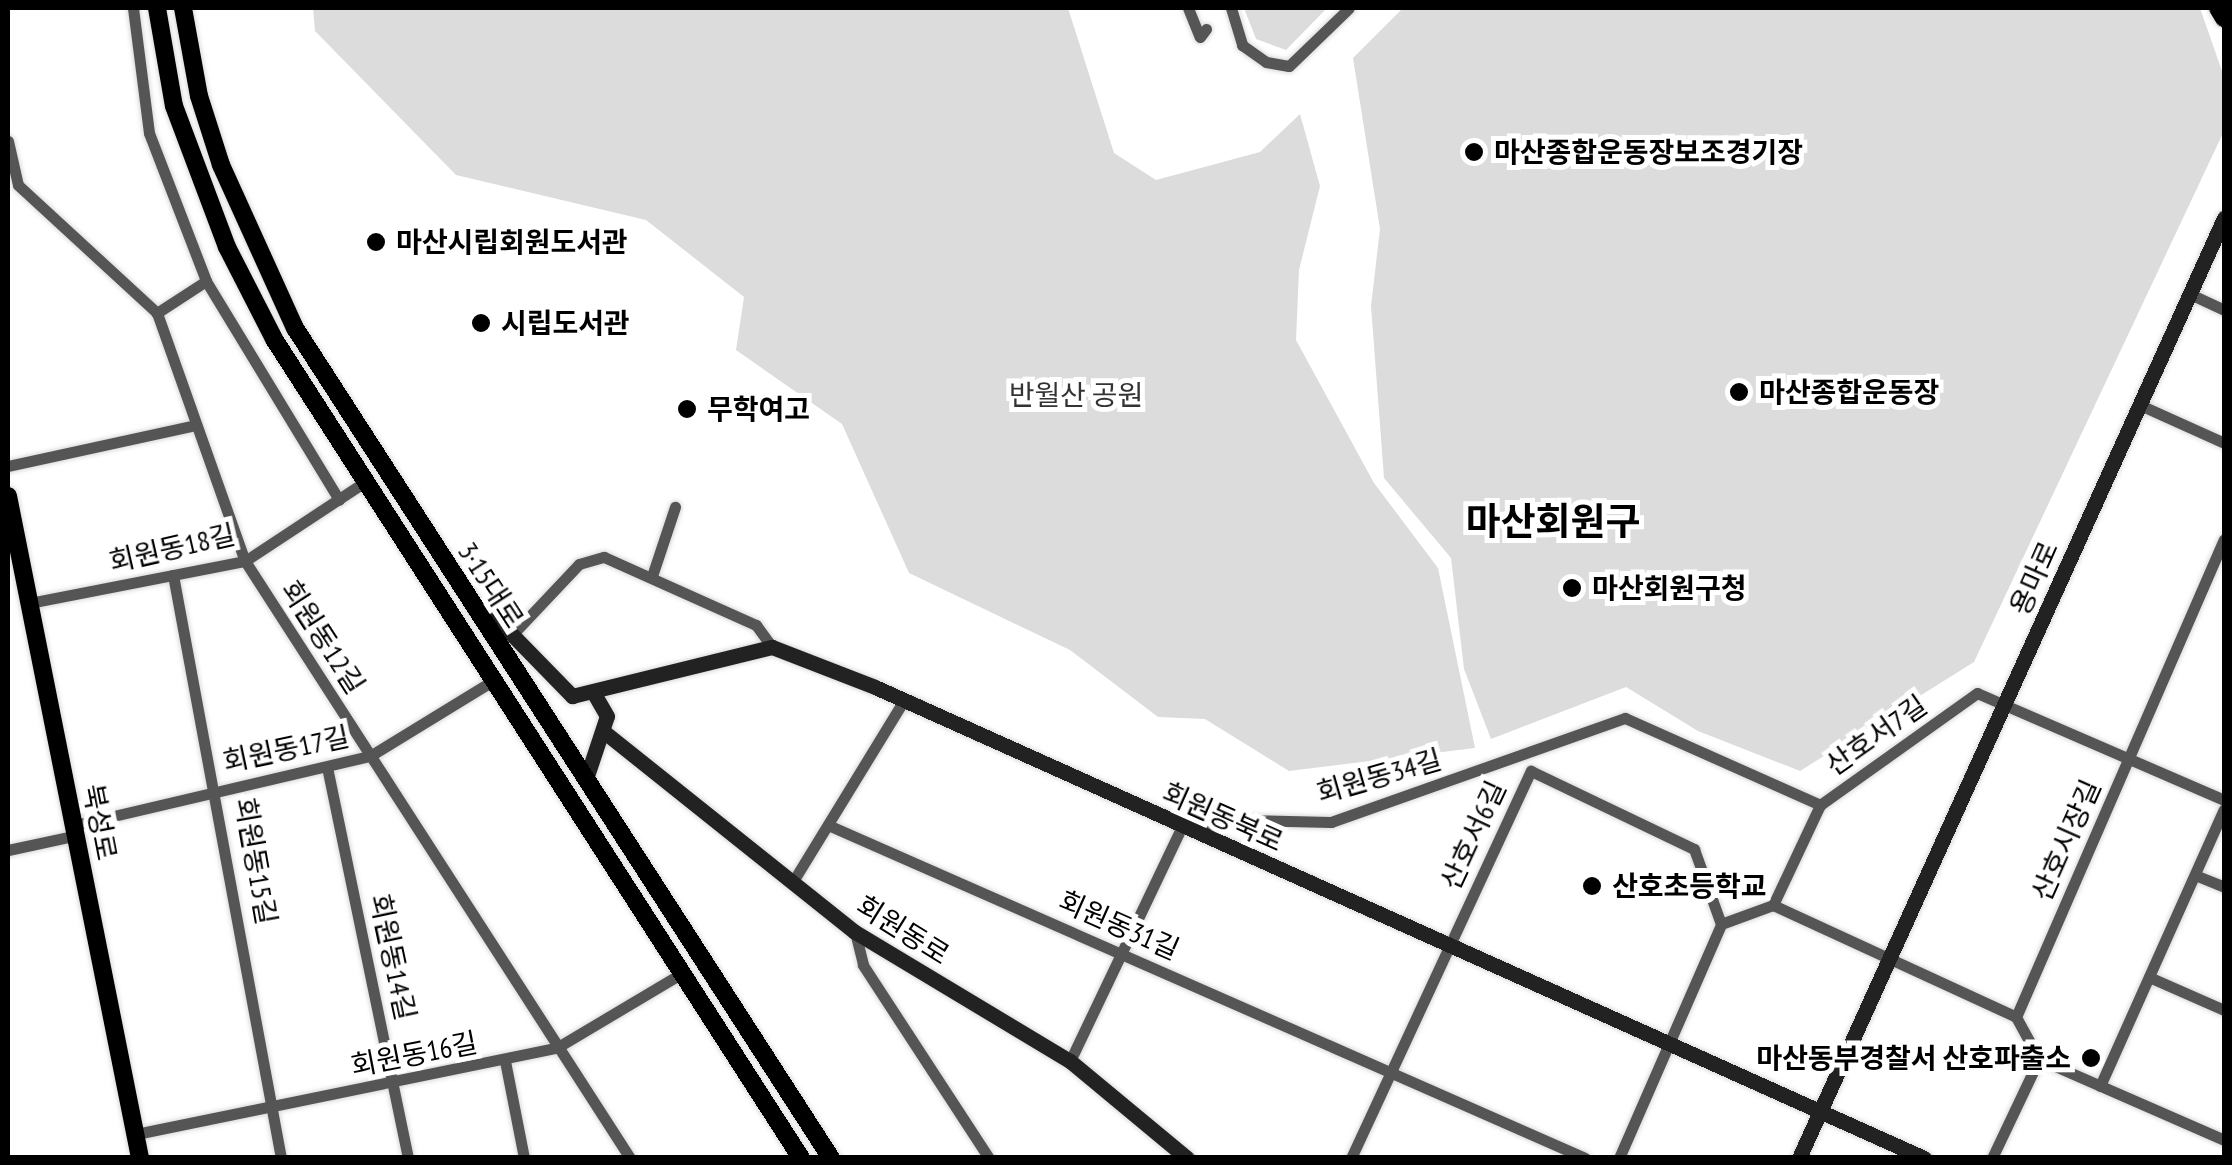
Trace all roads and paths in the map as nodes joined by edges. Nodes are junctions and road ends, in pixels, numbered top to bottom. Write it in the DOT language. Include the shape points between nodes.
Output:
graph roads {
  1 [pos="133,8"];
  2 [pos="158,8"];
  3 [pos="184,8"];
  4 [pos="1188,8"];
  5 [pos="1231,8"];
  6 [pos="1349,8"];
  7 [pos="2218,8"];
  8 [pos="2224,18"];
  9 [pos="1206,29"];
  10 [pos="8,141"];
  11 [pos="13,186"];
  12 [pos="2224,218"];
  13 [pos="206,281"];
  14 [pos="2190,294"];
  15 [pos="2224,310"];
  16 [pos="156,313"];
  17 [pos="2140,405"];
  18 [pos="196,424"];
  19 [pos="2224,443"];
  20 [pos="8,466"];
  21 [pos="366,482"];
  22 [pos="8,496"];
  23 [pos="339,500"];
  24 [pos="675,507"];
  25 [pos="2224,539"];
  26 [pos="244,561"];
  27 [pos="173,575"];
  28 [pos="652,576"];
  29 [pos="30,603"];
  30 [pos="475,610"];
  31 [pos="511,636"];
  32 [pos="772,647"];
  33 [pos="494,680"];
  34 [pos="596,696"];
  35 [pos="904,702"];
  36 [pos="2005,702"];
  37 [pos="603,731"];
  38 [pos="370,756"];
  39 [pos="1516,758"];
  40 [pos="2128,759"];
  41 [pos="327,767"];
  42 [pos="1531,771"];
  43 [pos="586,779"];
  44 [pos="217,790"];
  45 [pos="2224,800"];
  46 [pos="1820,804"];
  47 [pos="2224,809"];
  48 [pos="828,825"];
  49 [pos="1182,826"];
  50 [pos="72,831"];
  51 [pos="1205,836"];
  52 [pos="8,850"];
  53 [pos="2195,875"];
  54 [pos="792,884"];
  55 [pos="2224,887"];
  56 [pos="1773,905"];
  57 [pos="1721,924"];
  58 [pos="855,932"];
  59 [pos="1447,947"];
  60 [pos="1121,954"];
  61 [pos="1889,959"];
  62 [pos="682,972"];
  63 [pos="2149,978"];
  64 [pos="2224,1010"];
  65 [pos="2016,1017"];
  66 [pos="1672,1044"];
  67 [pos="558,1047"];
  68 [pos="2040,1059"];
  69 [pos="1070,1061"];
  70 [pos="505,1062"];
  71 [pos="1389,1071"];
  72 [pos="394,1083"];
  73 [pos="2100,1086"];
  74 [pos="276,1108"];
  75 [pos="1820,1109"];
  76 [pos="136,1134"];
  77 [pos="2224,1140"];
  78 [pos="140,1158"];
  79 [pos="280,1158"];
  80 [pos="408,1158"];
  81 [pos="524,1158"];
  82 [pos="630,1158"];
  83 [pos="801,1158"];
  84 [pos="831,1158"];
  85 [pos="989,1158"];
  86 [pos="1187,1158"];
  87 [pos="1351,1158"];
  88 [pos="1585,1158"];
  89 [pos="1620,1158"];
  90 [pos="1798,1158"];
  91 [pos="1924,1158"];
  92 [pos="1992,1158"];
  1 -- 13 [label="street" via="149,133"];
  2 -- 21 [label="main road, 3·15대로" via="174,106 228,248 274,339"];
  3 -- 30 [label="main road, 3·15대로" via="200,96 250,239 354,426"];
  4 -- 9 [label="street" via="1200,37"];
  5 -- 6 [label="street" via="1242,45 1266,62 1289,66"];
  7 -- 8 [label="main road"];
  10 -- 11 [label="street, 회원동12길"];
  11 -- 16 [label="street, 회원동12길"];
  12 -- 14 [label="main road, 용마로"];
  13 -- 16 [label="street"];
  13 -- 23 [label="street"];
  14 -- 15 [label="street"];
  14 -- 17 [label="main road, 용마로"];
  16 -- 18 [label="street, 회원동12길"];
  17 -- 19 [label="street"];
  17 -- 36 [label="main road, 용마로"];
  18 -- 20 [label="street"];
  18 -- 26 [label="street, 회원동12길"];
  21 -- 23 [label="street, 회원동18길"];
  21 -- 33 [label="main road, 3·15대로"];
  22 -- 29 [label="main road, 북성로"];
  23 -- 26 [label="street, 회원동18길"];
  24 -- 28 [label="street"];
  25 -- 40 [label="street, 산호시장길"];
  26 -- 27 [label="street, 회원동18길"];
  26 -- 38 [label="street, 회원동12길"];
  27 -- 29 [label="street, 회원동18길"];
  27 -- 44 [label="street, 회원동15길"];
  28 -- 31 [label="street" via="594,557"];
  28 -- 32 [label="street" via="756,625"];
  29 -- 50 [label="main road, 북성로"];
  30 -- 31 [label="main road" via="492,614"];
  30 -- 43 [label="main road, 3·15대로"];
  31 -- 34 [label="main road" via="572,696"];
  32 -- 34 [label="main road"];
  32 -- 35 [label="main road, 회원동북로"];
  33 -- 38 [label="street, 회원동17길"];
  33 -- 62 [label="main road, 3·15대로"];
  34 -- 37 [label="main road" via="607,716"];
  35 -- 48 [label="street"];
  35 -- 49 [label="main road, 회원동북로"];
  36 -- 40 [label="street"];
  36 -- 46 [label="street, 산호서7길" via="1978,693"];
  36 -- 61 [label="main road, 용마로"];
  37 -- 43 [label="main road"];
  37 -- 54 [label="main road, 회원동로"];
  38 -- 41 [label="street, 회원동17길"];
  38 -- 67 [label="street, 회원동12길"];
  39 -- 42 [label="street"];
  39 -- 46 [label="street" via="1625,718"];
  39 -- 51 [label="street, 회원동34길" via="1331,822 1246,820 1224,812"];
  40 -- 45 [label="street"];
  40 -- 65 [label="street, 산호시장길"];
  41 -- 44 [label="street, 회원동17길"];
  41 -- 72 [label="street, 회원동14길"];
  42 -- 57 [label="street, 산호서6길" via="1694,849"];
  42 -- 59 [label="street, 산호서6길"];
  43 -- 84 [label="main road, 3·15대로"];
  44 -- 50 [label="street, 회원동17길"];
  44 -- 74 [label="street, 회원동15길"];
  46 -- 56 [label="street, 산호서7길"];
  47 -- 53 [label="street"];
  48 -- 54 [label="street"];
  48 -- 60 [label="street, 회원동31길"];
  49 -- 51 [label="main road, 회원동북로"];
  49 -- 60 [label="street"];
  50 -- 52 [label="street, 회원동17길"];
  50 -- 76 [label="main road, 북성로"];
  51 -- 59 [label="main road, 회원동북로"];
  53 -- 55 [label="street"];
  53 -- 63 [label="street"];
  54 -- 58 [label="main road, 회원동로"];
  56 -- 57 [label="street"];
  56 -- 61 [label="street"];
  57 -- 66 [label="street"];
  58 -- 69 [label="main road, 회원동로"];
  58 -- 85 [label="street" via="863,964"];
  59 -- 66 [label="main road, 회원동북로"];
  59 -- 71 [label="street, 산호서6길"];
  60 -- 69 [label="street"];
  60 -- 71 [label="street, 회원동31길"];
  61 -- 65 [label="street"];
  61 -- 75 [label="main road, 용마로"];
  62 -- 67 [label="street, 회원동16길"];
  62 -- 83 [label="main road, 3·15대로"];
  63 -- 64 [label="street"];
  63 -- 73 [label="street"];
  65 -- 68 [label="street"];
  66 -- 75 [label="main road, 회원동북로"];
  66 -- 89 [label="street"];
  67 -- 70 [label="street, 회원동16길"];
  67 -- 82 [label="street, 회원동12길"];
  68 -- 73 [label="street"];
  68 -- 92 [label="street"];
  69 -- 86 [label="main road, 회원동로"];
  70 -- 72 [label="street, 회원동16길"];
  70 -- 81 [label="street"];
  71 -- 87 [label="street, 산호서6길"];
  71 -- 88 [label="street, 회원동31길"];
  72 -- 74 [label="street, 회원동16길"];
  72 -- 80 [label="street, 회원동14길"];
  73 -- 77 [label="street"];
  74 -- 76 [label="street, 회원동16길"];
  74 -- 79 [label="street, 회원동15길"];
  75 -- 90 [label="main road, 용마로"];
  75 -- 91 [label="main road, 회원동북로"];
  76 -- 78 [label="main road, 북성로"];
}
